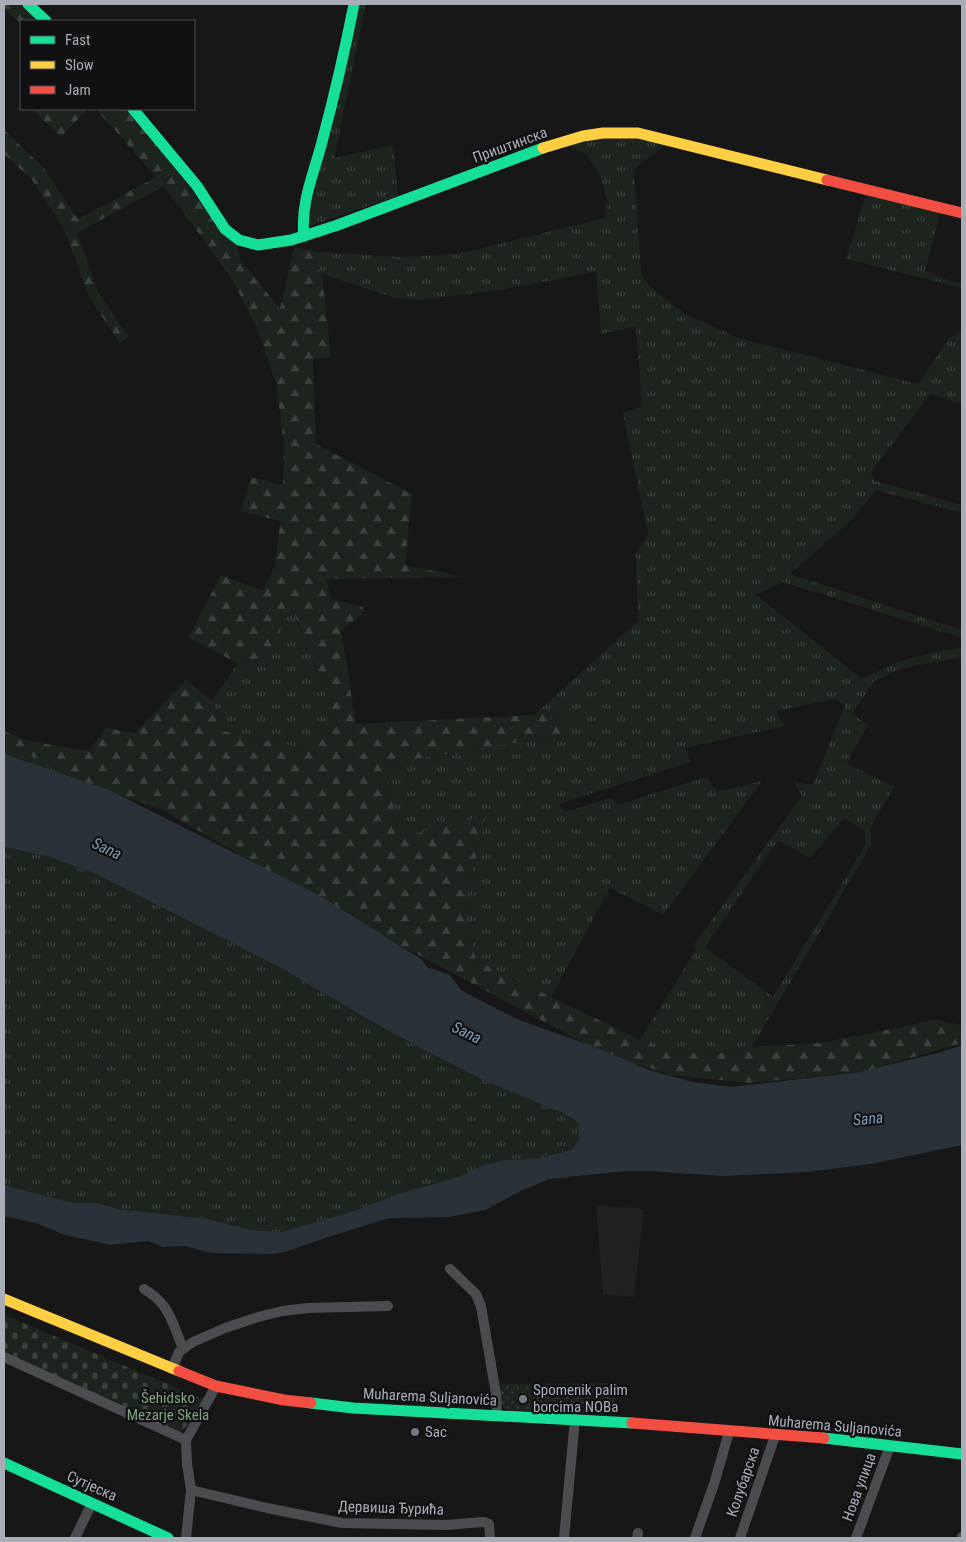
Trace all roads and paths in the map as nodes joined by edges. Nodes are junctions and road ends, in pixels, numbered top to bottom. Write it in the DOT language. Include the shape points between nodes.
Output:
graph roads {
  1 [pos="28,4"];
  2 [pos="354,4"];
  3 [pos="45,20"];
  4 [pos="134,110"];
  5 [pos="962,213"];
  6 [pos="304,236"];
  7 [pos="450,1270"];
  8 [pos="144,1289"];
  9 [pos="4,1299"];
  10 [pos="388,1306"];
  11 [pos="183,1348"];
  12 [pos="4,1357"];
  13 [pos="172,1369"];
  14 [pos="216,1386"];
  15 [pos="496,1415"];
  16 [pos="575,1419"];
  17 [pos="729,1432"];
  18 [pos="775,1436"];
  19 [pos="186,1440"];
  20 [pos="890,1446"];
  21 [pos="962,1454"];
  22 [pos="4,1463"];
  23 [pos="190,1490"];
  24 [pos="92,1503"];
  25 [pos="76,1538"];
  26 [pos="168,1538"];
  27 [pos="186,1538"];
  28 [pos="490,1538"];
  29 [pos="564,1538"];
  30 [pos="696,1538"];
  31 [pos="740,1538"];
  32 [pos="856,1538"];
  1 -- 3 [label="street"];
  2 -- 6 [label="street" via="331,108 303,208"];
  4 -- 6 [label="street, Приштинска" via="234,236 249,244 260,245"];
  5 -- 6 [label="street, Приштинска" via="646,134 624,132 576,138 542,149"];
  7 -- 15 [label="street" via="476,1294 481,1306"];
  8 -- 11 [label="street" via="163,1303 172,1317"];
  9 -- 13 [label="street, Muharema Suljanovića"];
  10 -- 11 [label="street" via="282,1311 218,1330"];
  11 -- 13 [label="street"];
  12 -- 19 [label="street"];
  13 -- 14 [label="street, Muharema Suljanovića"];
  14 -- 15 [label="street, Muharema Suljanovića" via="284,1400 353,1408"];
  14 -- 19 [label="street"];
  15 -- 16 [label="street, Muharema Suljanovića"];
  16 -- 17 [label="street, Muharema Suljanovića"];
  16 -- 29 [label="street"];
  17 -- 18 [label="street, Muharema Suljanovića"];
  17 -- 30 [label="street"];
  18 -- 20 [label="street, Muharema Suljanovića"];
  18 -- 31 [label="street, Колубарска"];
  19 -- 23 [label="street"];
  20 -- 21 [label="street, Muharema Suljanovića"];
  20 -- 32 [label="street, Нова улица"];
  22 -- 24 [label="street, Сутјеска"];
  23 -- 27 [label="street"];
  23 -- 28 [label="street, Дервиша Ђурића" via="342,1523 446,1525 484,1522 489,1524"];
  24 -- 25 [label="street"];
  24 -- 26 [label="street, Сутјеска"];
}
